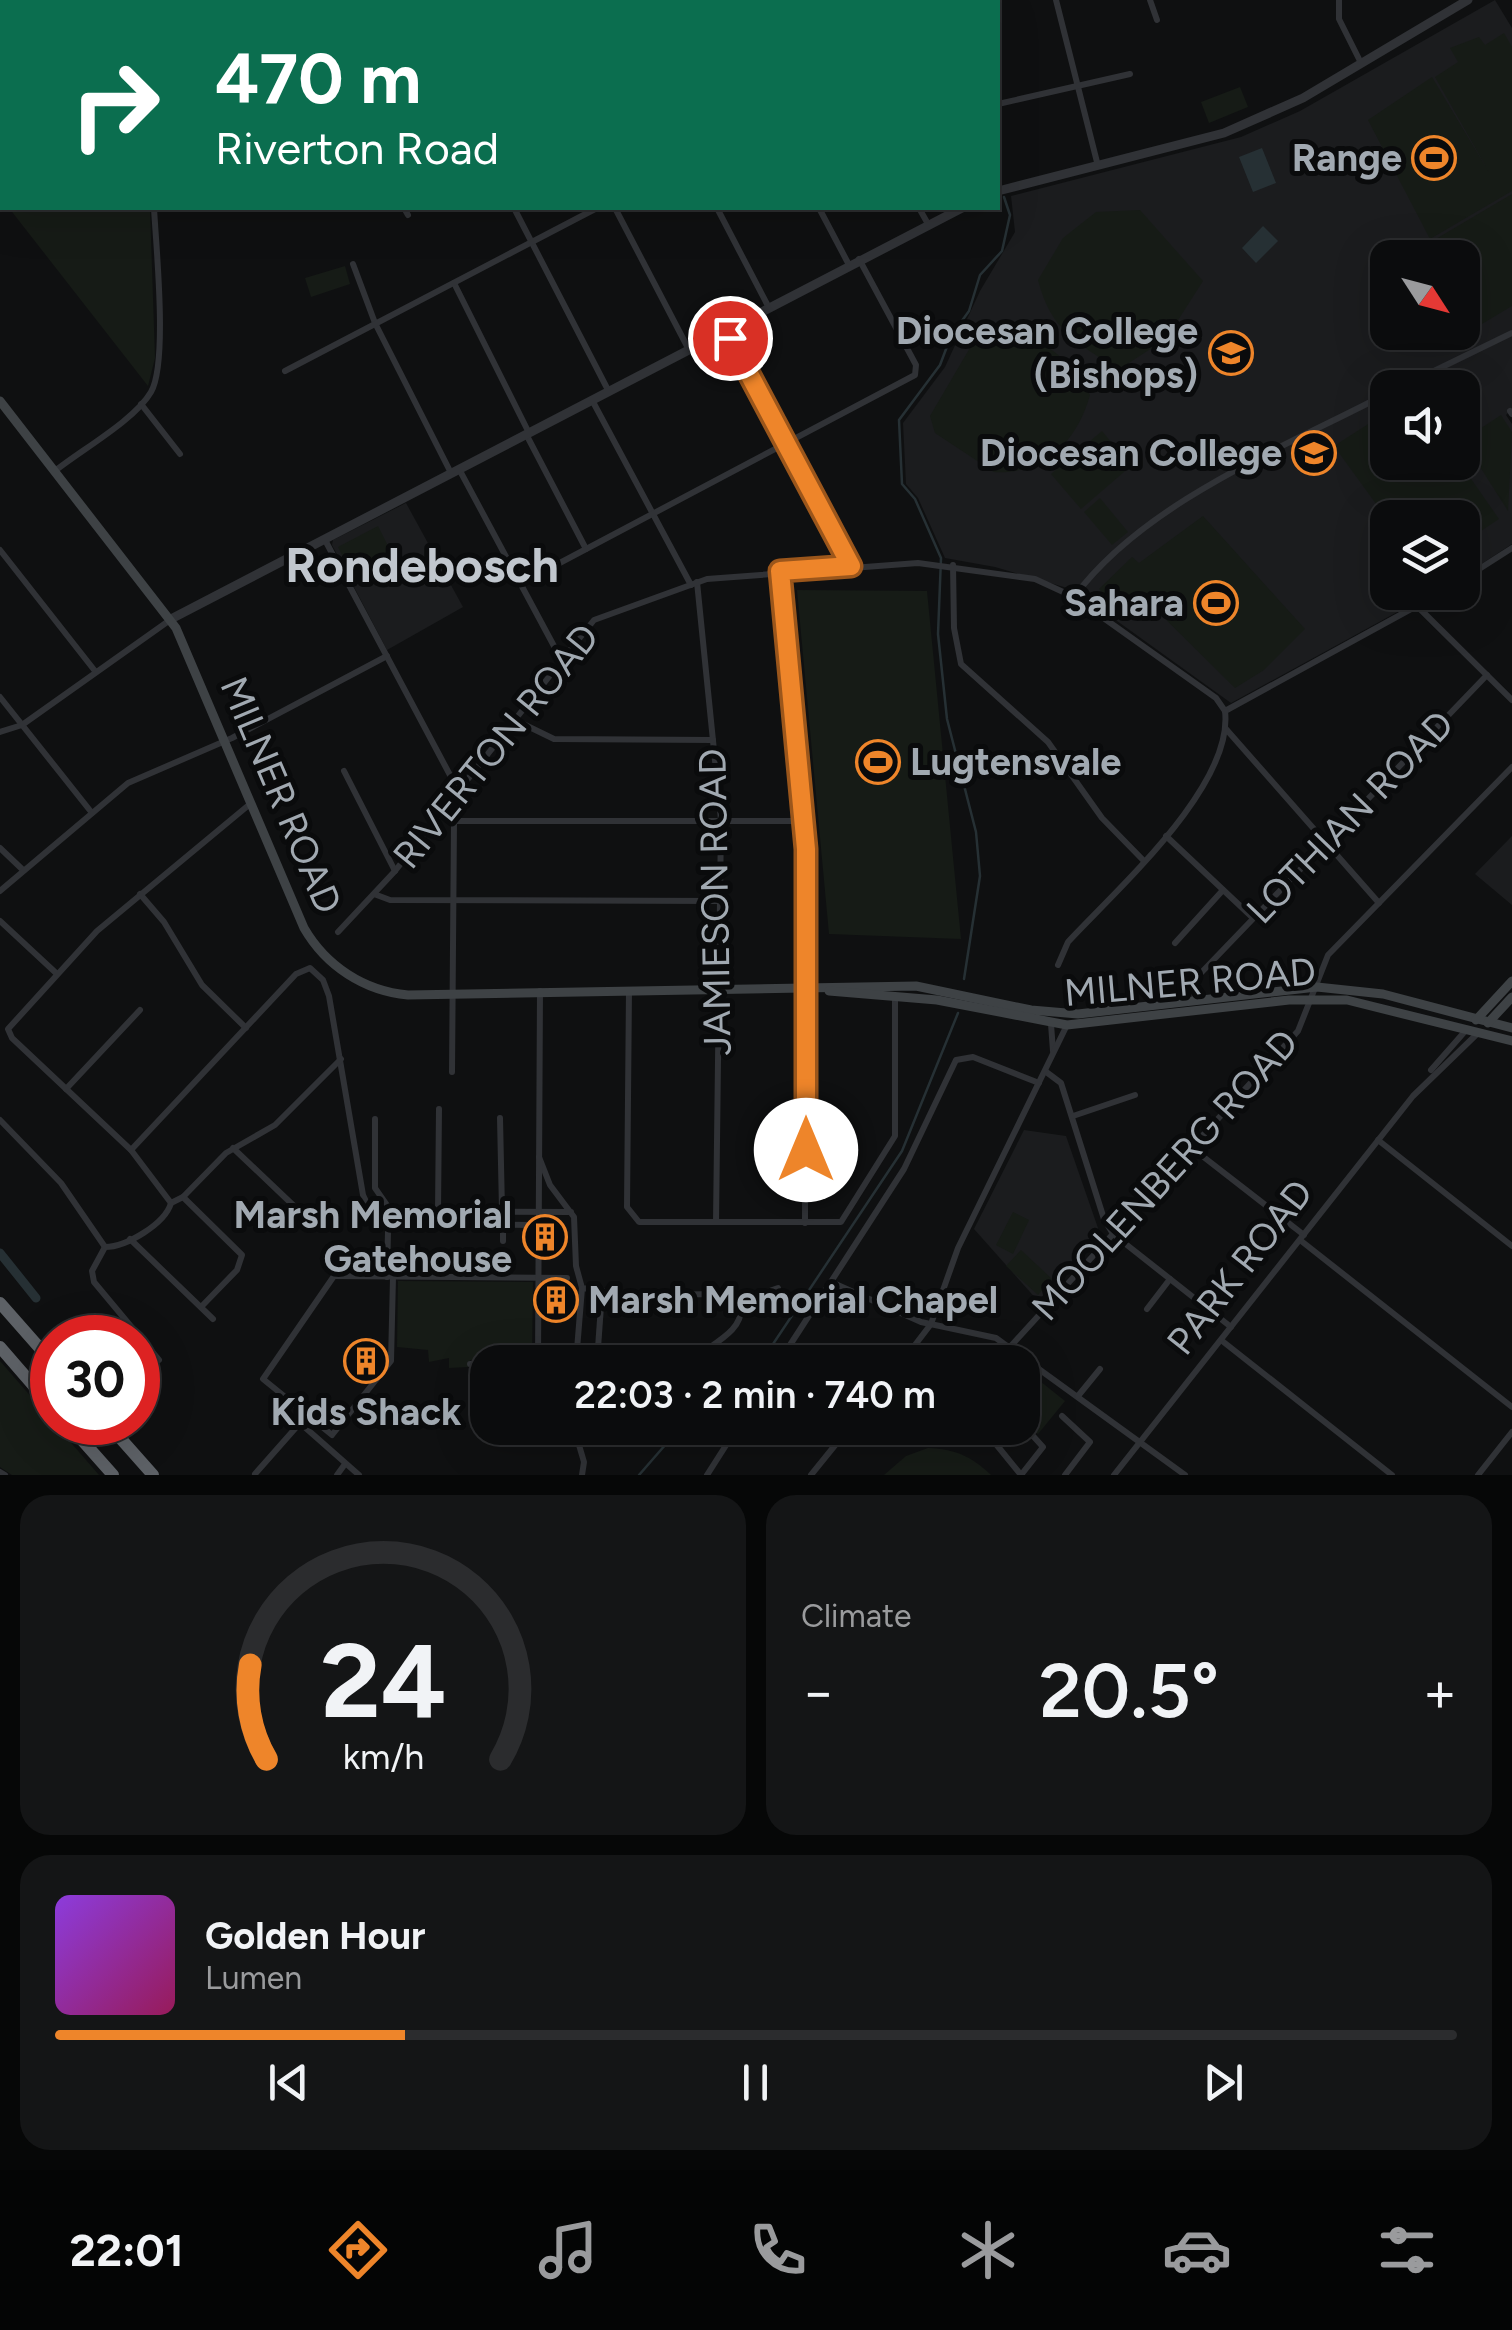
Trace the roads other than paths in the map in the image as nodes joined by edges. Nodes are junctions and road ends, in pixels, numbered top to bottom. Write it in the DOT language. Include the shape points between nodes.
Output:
graph roads {
  1 [pos="1056,0"];
  2 [pos="1150,0"];
  3 [pos="1339,0"];
  4 [pos="1468,0"];
  5 [pos="1157,20"];
  6 [pos="1362,64"];
  7 [pos="1130,74"];
  8 [pos="1080,84"];
  9 [pos="1000,104"];
  10 [pos="1098,166"];
  11 [pos="1003,189"];
  12 [pos="154,210"];
  13 [pos="515,210"];
  14 [pos="594,210"];
  15 [pos="616,210"];
  16 [pos="718,210"];
  17 [pos="820,210"];
  18 [pos="920,210"];
  19 [pos="958,210"];
  20 [pos="928,224"];
  21 [pos="532,242"];
  22 [pos="858,258"];
  23 [pos="848,263"];
  24 [pos="353,264"];
  25 [pos="454,282"];
  26 [pos="768,306"];
  27 [pos="375,323"];
  28 [pos="724,328"];
  29 [pos="1512,333"];
  30 [pos="688,348"];
  31 [pos="1436,370"];
  32 [pos="286,371"];
  33 [pos="608,390"];
  34 [pos="592,399"];
  35 [pos="0,400"];
  36 [pos="1370,403"];
  37 [pos="141,404"];
  38 [pos="527,433"];
  39 [pos="785,444"];
  40 [pos="180,454"];
  41 [pos="55,471"];
  42 [pos="455,471"];
  43 [pos="653,514"];
  44 [pos="325,540"];
  45 [pos="1512,548"];
  46 [pos="586,549"];
  47 [pos="0,550"];
  48 [pos="951,565"];
  49 [pos="851,566"];
  50 [pos="1480,568"];
  51 [pos="780,571"];
  52 [pos="694,583"];
  53 [pos="520,584"];
  54 [pos="1074,597"];
  55 [pos="1409,610"];
  56 [pos="1420,610"];
  57 [pos="171,619"];
  58 [pos="388,656"];
  59 [pos="562,661"];
  60 [pos="95,672"];
  61 [pos="1487,676"];
  62 [pos="0,697"];
  63 [pos="1512,700"];
  64 [pos="1225,711"];
  65 [pos="515,720"];
  66 [pos="22,725"];
  67 [pos="1225,728"];
  68 [pos="0,732"];
  69 [pos="712,740"];
  70 [pos="224,742"];
  71 [pos="1512,768"];
  72 [pos="344,771"];
  73 [pos="459,792"];
  74 [pos="250,804"];
  75 [pos="444,812"];
  76 [pos="92,813"];
  77 [pos="454,820"];
  78 [pos="721,820"];
  79 [pos="803,821"];
  80 [pos="1166,836"];
  81 [pos="1323,842"];
  82 [pos="0,848"];
  83 [pos="1144,860"];
  84 [pos="24,870"];
  85 [pos="396,871"];
  86 [pos="1223,890"];
  87 [pos="0,891"];
  88 [pos="140,894"];
  89 [pos="374,894"];
  90 [pos="452,901"];
  91 [pos="720,901"];
  92 [pos="1379,903"];
  93 [pos="1253,918"];
  94 [pos="0,921"];
  95 [pos="338,932"];
  96 [pos="1175,942"];
  97 [pos="1058,965"];
  98 [pos="56,973"];
  99 [pos="1512,981"];
  100 [pos="1317,986"];
  101 [pos="719,988"];
  102 [pos="809,988"];
  103 [pos="629,989"];
  104 [pos="540,990"];
  105 [pos="451,992"];
  106 [pos="896,996"];
  107 [pos="1313,998"];
  108 [pos="1512,998"];
  109 [pos="1196,1006"];
  110 [pos="140,1010"];
  111 [pos="1476,1019"];
  112 [pos="1488,1022"];
  113 [pos="1051,1024"];
  114 [pos="1066,1025"];
  115 [pos="246,1028"];
  116 [pos="1512,1028"];
  117 [pos="1467,1029"];
  118 [pos="1479,1032"];
  119 [pos="1512,1041"];
  120 [pos="1053,1052"];
  121 [pos="340,1059"];
  122 [pos="1045,1070"];
  123 [pos="452,1072"];
  124 [pos="1039,1083"];
  125 [pos="66,1090"];
  126 [pos="1135,1095"];
  127 [pos="1413,1096"];
  128 [pos="439,1109"];
  129 [pos="1073,1116"];
  130 [pos="500,1118"];
  131 [pos="374,1119"];
  132 [pos="0,1120"];
  133 [pos="1378,1140"];
  134 [pos="233,1148"];
  135 [pos="1192,1148"];
  136 [pos="131,1150"];
  137 [pos="539,1157"];
  138 [pos="183,1197"];
  139 [pos="566,1201"];
  140 [pos="170,1204"];
  141 [pos="294,1206"];
  142 [pos="370,1210"];
  143 [pos="502,1210"];
  144 [pos="538,1210"];
  145 [pos="561,1210"];
  146 [pos="438,1211"];
  147 [pos="573,1213"];
  148 [pos="716,1222"];
  149 [pos="805,1223"];
  150 [pos="503,1225"];
  151 [pos="538,1225"];
  152 [pos="1114,1234"];
  153 [pos="1302,1237"];
  154 [pos="130,1239"];
  155 [pos="503,1241"];
  156 [pos="1512,1246"];
  157 [pos="105,1247"];
  158 [pos="334,1247"];
  159 [pos="334,1276"];
  160 [pos="390,1277"];
  161 [pos="538,1278"];
  162 [pos="568,1278"];
  163 [pos="1170,1279"];
  164 [pos="830,1282"];
  165 [pos="582,1288"];
  166 [pos="778,1288"];
  167 [pos="732,1296"];
  168 [pos="755,1296"];
  169 [pos="0,1303"];
  170 [pos="601,1306"];
  171 [pos="201,1307"];
  172 [pos="1146,1309"];
  173 [pos="742,1313"];
  174 [pos="122,1315"];
  175 [pos="213,1319"];
  176 [pos="931,1324"];
  177 [pos="1230,1328"];
  178 [pos="30,1337"];
  179 [pos="1221,1340"];
  180 [pos="538,1345"];
  181 [pos="577,1345"];
  182 [pos="598,1345"];
  183 [pos="713,1345"];
  184 [pos="790,1345"];
  185 [pos="915,1345"];
  186 [pos="1006,1345"];
  187 [pos="1012,1345"];
  188 [pos="0,1347"];
  189 [pos="1040,1369"];
  190 [pos="1100,1369"];
  191 [pos="30,1381"];
  192 [pos="1078,1396"];
  193 [pos="1512,1407"];
  194 [pos="1062,1416"];
  195 [pos="1512,1432"];
  196 [pos="1139,1439"];
  197 [pos="1040,1444"];
  198 [pos="86,1445"];
  199 [pos="126,1445"];
  200 [pos="579,1445"];
  201 [pos="726,1445"];
  202 [pos="835,1445"];
  203 [pos="997,1445"];
  204 [pos="345,1464"];
  205 [pos="256,1474"];
  206 [pos="113,1475"];
  207 [pos="153,1475"];
  208 [pos="337,1475"];
  209 [pos="360,1475"];
  210 [pos="582,1475"];
  211 [pos="707,1475"];
  212 [pos="810,1475"];
  213 [pos="1021,1475"];
  214 [pos="1064,1475"];
  215 [pos="1114,1475"];
  216 [pos="1184,1475"];
  217 [pos="1392,1475"];
  218 [pos="1478,1475"];
  1 -- 8 [label="street"];
  2 -- 5 [label="street"];
  3 -- 6 [label="street" via="1338,19"];
  4 -- 6 [label="street"];
  6 -- 10 [label="street" via="1224,133"];
  7 -- 8 [label="street"];
  8 -- 9 [label="street"];
  8 -- 10 [label="street"];
  10 -- 11 [label="street"];
  12 -- 37 [label="street" via="158,365"];
  13 -- 21 [label="street"];
  14 -- 21 [label="street"];
  15 -- 30 [label="street"];
  16 -- 26 [label="street"];
  17 -- 23 [label="street"];
  18 -- 20 [label="street"];
  19 -- 20 [label="street"];
  20 -- 22 [label="street"];
  21 -- 25 [label="street"];
  21 -- 33 [label="street"];
  22 -- 23 [label="street"];
  22 -- 39 [label="street" via="916,366 909,378"];
  23 -- 26 [label="street"];
  24 -- 27 [label="street"];
  25 -- 27 [label="street"];
  25 -- 38 [label="street"];
  26 -- 28 [label="street"];
  27 -- 32 [label="street"];
  27 -- 42 [label="street"];
  28 -- 30 [label="street"];
  28 -- 39 [label="street"];
  29 -- 31 [label="street"];
  30 -- 33 [label="street"];
  33 -- 34 [label="street"];
  34 -- 38 [label="street"];
  34 -- 43 [label="street, JAMIESON ROAD"];
  35 -- 41 [label="main road, MILNER ROAD"];
  36 -- 54 [label="street" via="1174,508 1110,555"];
  37 -- 40 [label="street"];
  37 -- 41 [label="street"];
  38 -- 42 [label="street"];
  38 -- 46 [label="street"];
  39 -- 43 [label="street"];
  39 -- 49 [label="street"];
  41 -- 57 [label="main road, MILNER ROAD"];
  42 -- 44 [label="street"];
  42 -- 53 [label="street"];
  43 -- 46 [label="street"];
  43 -- 52 [label="street, JAMIESON ROAD"];
  44 -- 57 [label="street"];
  44 -- 58 [label="street"];
  45 -- 50 [label="street"];
  46 -- 53 [label="street"];
  47 -- 60 [label="street"];
  48 -- 49 [label="street, RIVERTON ROAD"];
  48 -- 54 [label="street, RIVERTON ROAD" via="1044,581"];
  48 -- 83 [label="street" via="961,664 1048,742 1102,818"];
  49 -- 51 [label="street, RIVERTON ROAD"];
  51 -- 52 [label="street, RIVERTON ROAD"];
  51 -- 79 [label="street"];
  52 -- 59 [label="street, RIVERTON ROAD" via="598,617"];
  52 -- 69 [label="street, JAMIESON ROAD"];
  53 -- 59 [label="street"];
  54 -- 64 [label="street, RIVERTON ROAD"];
  55 -- 64 [label="street"];
  56 -- 61 [label="street"];
  57 -- 60 [label="street"];
  57 -- 70 [label="main road, MILNER ROAD"];
  58 -- 70 [label="street"];
  58 -- 73 [label="street"];
  59 -- 65 [label="street, RIVERTON ROAD"];
  60 -- 66 [label="street"];
  61 -- 63 [label="street"];
  61 -- 81 [label="street, LOTHIAN ROAD"];
  62 -- 66 [label="street"];
  64 -- 67 [label="street"];
  65 -- 69 [label="street" via="554,739"];
  65 -- 73 [label="street, RIVERTON ROAD"];
  66 -- 68 [label="street"];
  66 -- 76 [label="street"];
  67 -- 80 [label="street" via="1201,795"];
  67 -- 81 [label="street"];
  69 -- 78 [label="street, JAMIESON ROAD"];
  70 -- 74 [label="main road, MILNER ROAD"];
  70 -- 76 [label="street" via="128,783"];
  71 -- 92 [label="street, MOOLENBERG ROAD"];
  72 -- 85 [label="street"];
  73 -- 75 [label="street, RIVERTON ROAD"];
  74 -- 88 [label="street"];
  74 -- 105 [label="main road, MILNER ROAD" via="298,917 326,958 358,981 390,992"];
  75 -- 77 [label="street"];
  75 -- 85 [label="street, RIVERTON ROAD"];
  76 -- 84 [label="street"];
  77 -- 78 [label="street"];
  77 -- 90 [label="street"];
  78 -- 79 [label="street"];
  78 -- 91 [label="street, JAMIESON ROAD"];
  79 -- 102 [label="street"];
  80 -- 83 [label="street"];
  80 -- 86 [label="street"];
  81 -- 92 [label="street"];
  81 -- 93 [label="street, LOTHIAN ROAD"];
  82 -- 84 [label="street"];
  83 -- 97 [label="street" via="1068,942"];
  84 -- 87 [label="street"];
  85 -- 89 [label="street, RIVERTON ROAD"];
  86 -- 93 [label="street"];
  86 -- 96 [label="street"];
  88 -- 98 [label="street"];
  88 -- 115 [label="street" via="202,986"];
  89 -- 90 [label="street"];
  89 -- 95 [label="street, RIVERTON ROAD"];
  90 -- 91 [label="street"];
  90 -- 105 [label="street"];
  91 -- 101 [label="street, JAMIESON ROAD"];
  92 -- 100 [label="street, MOOLENBERG ROAD" via="1325,959"];
  93 -- 109 [label="street, LOTHIAN ROAD" via="1199,975"];
  94 -- 98 [label="street"];
  98 -- 125 [label="street" via="8,1029"];
  99 -- 111 [label="main road, PARK ROAD"];
  100 -- 107 [label="street, MOOLENBERG ROAD"];
  100 -- 109 [label="main road, MILNER ROAD"];
  100 -- 111 [label="main road, MILNER ROAD" via="1383,994"];
  101 -- 102 [label="main road, MILNER ROAD"];
  101 -- 103 [label="main road, MILNER ROAD"];
  101 -- 148 [label="street, JAMIESON ROAD"];
  102 -- 106 [label="main road, MILNER ROAD"];
  102 -- 109 [label="main road, MILNER ROAD" via="939,988 1068,1014"];
  102 -- 149 [label="street"];
  103 -- 104 [label="main road, MILNER ROAD"];
  103 -- 148 [label="street" via="631,1217"];
  104 -- 105 [label="main road, MILNER ROAD"];
  104 -- 137 [label="street"];
  105 -- 123 [label="street"];
  106 -- 113 [label="main road, MILNER ROAD"];
  106 -- 149 [label="street" via="894,1136 841,1222"];
  107 -- 109 [label="main road, MILNER ROAD"];
  107 -- 117 [label="main road, MILNER ROAD" via="1362,1002"];
  107 -- 135 [label="street, MOOLENBERG ROAD" via="1298,1031"];
  108 -- 112 [label="main road, PARK ROAD"];
  109 -- 114 [label="main road, MILNER ROAD"];
  110 -- 125 [label="street"];
  111 -- 112 [label="main road, MILNER ROAD"];
  111 -- 117 [label="main road, PARK ROAD"];
  112 -- 116 [label="main road, MILNER ROAD"];
  112 -- 118 [label="main road, PARK ROAD"];
  113 -- 114 [label="main road, MILNER ROAD"];
  113 -- 120 [label="street"];
  114 -- 120 [label="street"];
  115 -- 121 [label="street" via="301,969 315,970 327,987"];
  115 -- 136 [label="street"];
  117 -- 118 [label="main road, MILNER ROAD"];
  117 -- 127 [label="street, PARK ROAD"];
  118 -- 119 [label="main road, MILNER ROAD"];
  118 -- 127 [label="street, PARK ROAD"];
  120 -- 122 [label="street"];
  121 -- 134 [label="street" via="275,1125"];
  121 -- 142 [label="street"];
  122 -- 124 [label="street"];
  122 -- 129 [label="street" via="1061,1083"];
  124 -- 164 [label="street" via="973,1057 956,1060 904,1169"];
  124 -- 176 [label="street" via="958,1248"];
  125 -- 136 [label="street"];
  126 -- 129 [label="street"];
  127 -- 133 [label="street, PARK ROAD"];
  128 -- 146 [label="street"];
  129 -- 152 [label="street"];
  130 -- 143 [label="street"];
  131 -- 146 [label="street" via="379,1199 396,1212"];
  132 -- 157 [label="street" via="61,1183"];
  133 -- 153 [label="street, PARK ROAD"];
  133 -- 156 [label="street"];
  134 -- 138 [label="street"];
  134 -- 141 [label="street"];
  135 -- 152 [label="street, MOOLENBERG ROAD"];
  135 -- 153 [label="street"];
  136 -- 140 [label="street"];
  137 -- 139 [label="street" via="550,1185"];
  137 -- 144 [label="street"];
  138 -- 140 [label="street"];
  138 -- 171 [label="street" via="242,1255 237,1270"];
  139 -- 145 [label="street"];
  139 -- 147 [label="street"];
  140 -- 154 [label="street" via="163,1218"];
  143 -- 144 [label="street"];
  143 -- 146 [label="street"];
  144 -- 145 [label="street"];
  144 -- 151 [label="street"];
  145 -- 147 [label="street"];
  147 -- 165 [label="street"];
  148 -- 149 [label="street"];
  150 -- 151 [label="street"];
  150 -- 155 [label="street"];
  150 -- 160 [label="street" via="392,1226"];
  151 -- 161 [label="street"];
  152 -- 163 [label="street"];
  152 -- 187 [label="street, MOOLENBERG ROAD"];
  153 -- 177 [label="street, PARK ROAD"];
  153 -- 193 [label="street"];
  154 -- 157 [label="street"];
  154 -- 171 [label="street"];
  157 -- 174 [label="street" via="92,1271 94,1282"];
  158 -- 159 [label="street"];
  159 -- 160 [label="street"];
  159 -- 160 [label="street" via="263,1377 332,1435 390,1361"];
  160 -- 161 [label="street"];
  161 -- 162 [label="street"];
  161 -- 180 [label="street"];
  163 -- 172 [label="street"];
  163 -- 177 [label="street"];
  164 -- 176 [label="street"];
  164 -- 184 [label="street"];
  165 -- 167 [label="street"];
  165 -- 181 [label="street"];
  166 -- 168 [label="street"];
  167 -- 168 [label="street"];
  167 -- 173 [label="street"];
  168 -- 173 [label="street"];
  169 -- 178 [label="highway"];
  170 -- 182 [label="street"];
  171 -- 175 [label="street"];
  173 -- 183 [label="street"];
  176 -- 185 [label="street"];
  176 -- 186 [label="street" via="987,1334"];
  177 -- 179 [label="street, PARK ROAD"];
  179 -- 196 [label="street, PARK ROAD"];
  179 -- 217 [label="street"];
  188 -- 191 [label="highway"];
  189 -- 192 [label="street"];
  190 -- 192 [label="street"];
  192 -- 196 [label="street"];
  194 -- 214 [label="street" via="1090,1442"];
  195 -- 218 [label="street"];
  196 -- 215 [label="street, PARK ROAD"];
  196 -- 216 [label="street"];
  197 -- 213 [label="street"];
  198 -- 206 [label="highway"];
  199 -- 207 [label="highway"];
  200 -- 210 [label="street"];
  201 -- 211 [label="street"];
  202 -- 212 [label="street"];
  203 -- 213 [label="street"];
  204 -- 205 [label="street" via="298,1423"];
  204 -- 208 [label="street"];
  204 -- 209 [label="street"];
}
